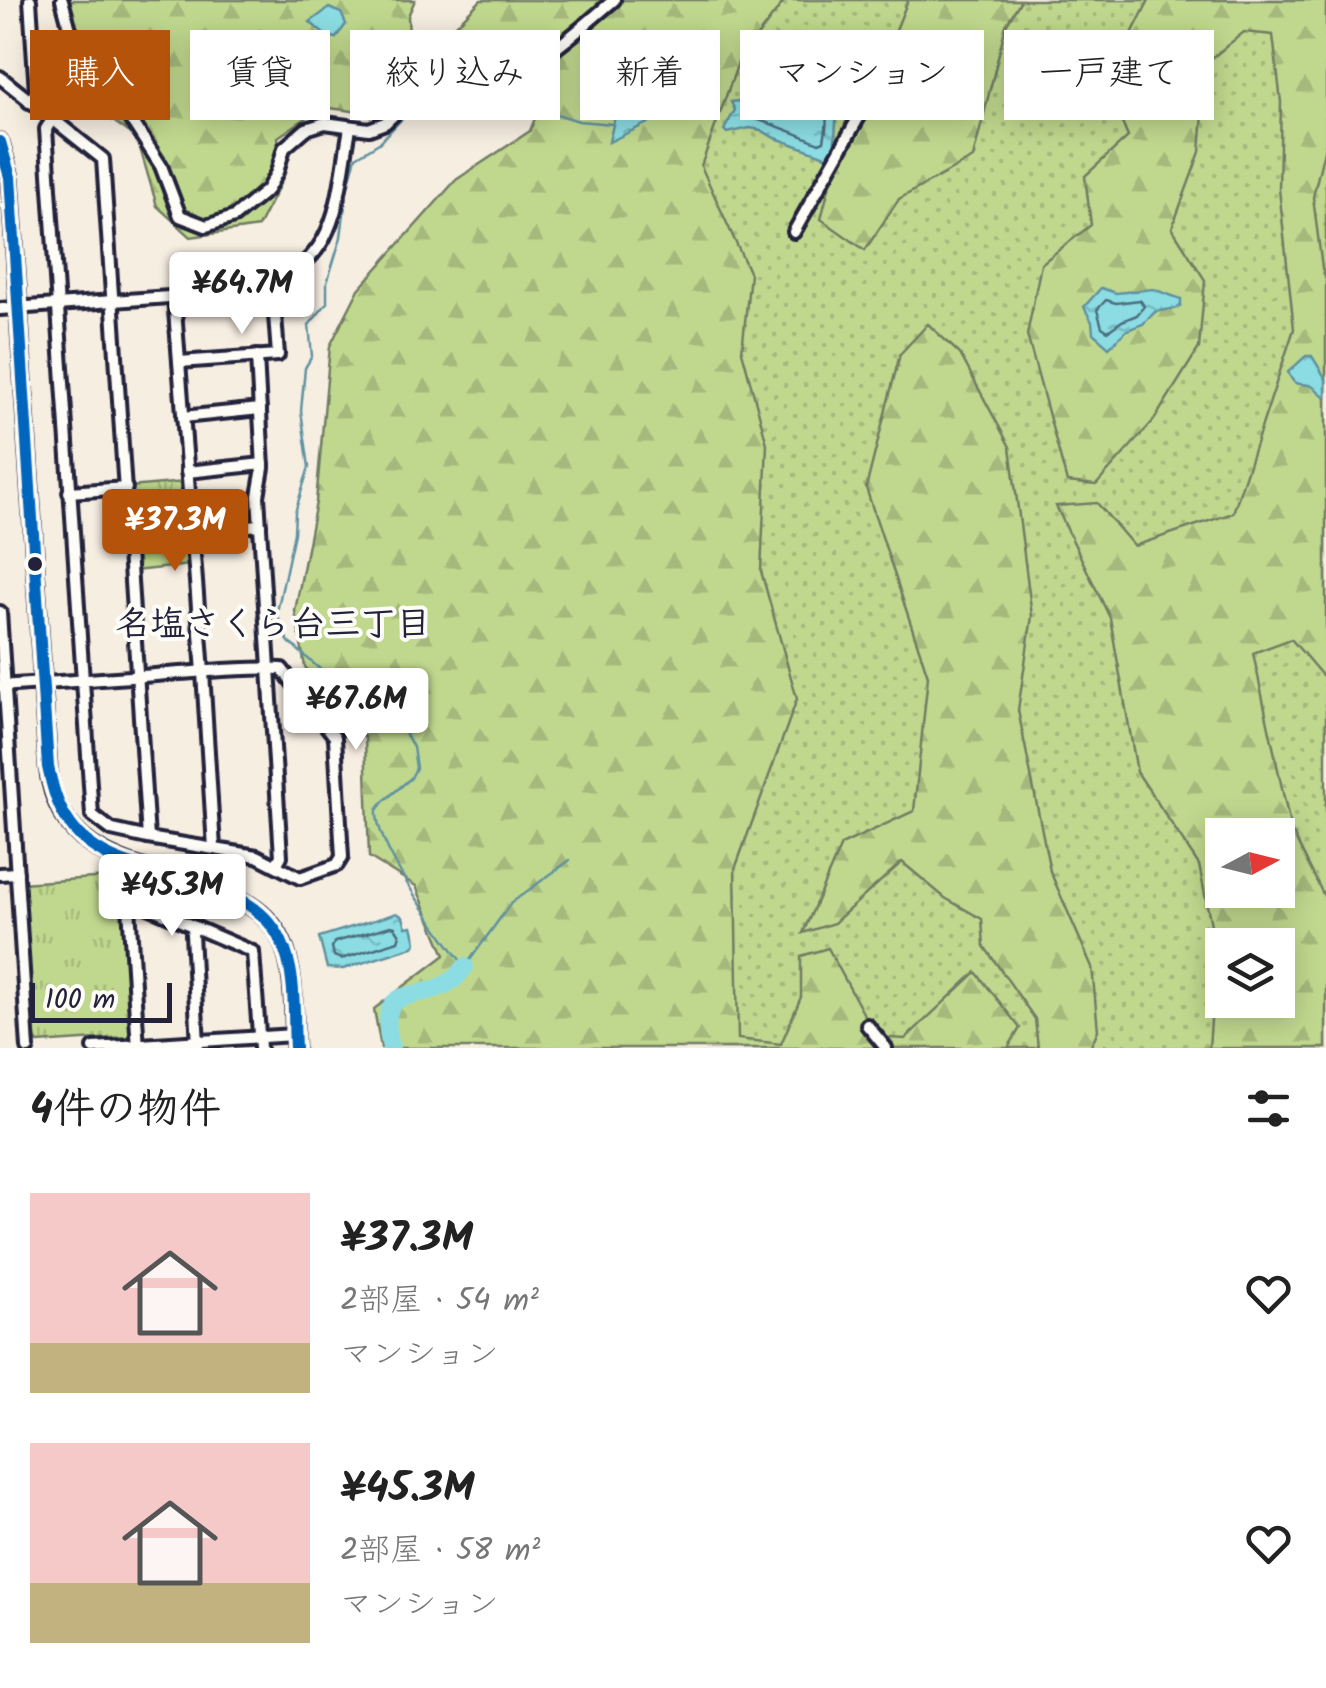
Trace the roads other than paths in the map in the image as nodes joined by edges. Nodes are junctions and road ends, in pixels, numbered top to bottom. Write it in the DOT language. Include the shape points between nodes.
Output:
graph roads {
  1 [pos="30,0"];
  2 [pos="62,0"];
  3 [pos="614,0"];
  4 [pos="0,77"];
  5 [pos="29,102"];
  6 [pos="52,120"];
  7 [pos="857,120"];
  8 [pos="350,128"];
  9 [pos="0,142"];
  10 [pos="794,232"];
  11 [pos="280,282"];
  12 [pos="174,296"];
  13 [pos="114,301"];
  14 [pos="58,305"];
  15 [pos="18,308"];
  16 [pos="0,309"];
  17 [pos="257,356"];
  18 [pos="179,362"];
  19 [pos="260,409"];
  20 [pos="183,417"];
  21 [pos="263,464"];
  22 [pos="187,472"];
  23 [pos="126,488"];
  24 [pos="69,492"];
  25 [pos="260,525"];
  26 [pos="192,531"];
  27 [pos="0,612"];
  28 [pos="270,668"];
  29 [pos="203,672"];
  30 [pos="138,676"];
  31 [pos="82,680"];
  32 [pos="43,683"];
  33 [pos="2,686"];
  34 [pos="148,838"];
  35 [pos="214,848"];
  36 [pos="276,865"];
  37 [pos="17,873"];
  38 [pos="0,874"];
  39 [pos="194,927"];
  40 [pos="867,1026"];
  41 [pos="295,1042"];
  42 [pos="259,1043"];
  43 [pos="198,1045"];
  44 [pos="138,1047"];
  45 [pos="28,1048"];
  46 [pos="94,1048"];
  47 [pos="886,1048"];
  1 -- 5 [label="street" via="36,92"];
  2 -- 8 [label="street" via="77,55 162,166 180,216 206,226 234,217 267,190 284,148 306,130 325,123"];
  3 -- 8 [label="street" via="552,51 501,81 473,88 432,81 385,123"];
  4 -- 5 [label="street"];
  6 -- 13 [label="street" via="103,159"];
  6 -- 14 [label="street" via="46,129"];
  7 -- 10 [label="street"];
  8 -- 11 [label="street" via="324,240"];
  9 -- 15 [label="street" via="10,176"];
  11 -- 12 [label="street" via="254,291"];
  11 -- 17 [label="street" via="278,355"];
  12 -- 13 [label="street"];
  12 -- 18 [label="street"];
  13 -- 14 [label="street"];
  13 -- 23 [label="street"];
  14 -- 15 [label="street"];
  14 -- 24 [label="street"];
  15 -- 16 [label="street"];
  15 -- 32 [label="street"];
  17 -- 18 [label="street"];
  17 -- 19 [label="street"];
  18 -- 20 [label="street"];
  19 -- 20 [label="street"];
  19 -- 21 [label="street"];
  20 -- 22 [label="street"];
  21 -- 22 [label="street"];
  21 -- 25 [label="street"];
  22 -- 26 [label="street"];
  23 -- 24 [label="street"];
  23 -- 30 [label="street"];
  24 -- 31 [label="street"];
  25 -- 26 [label="street"];
  25 -- 28 [label="street"];
  26 -- 29 [label="street"];
  27 -- 33 [label="street"];
  28 -- 29 [label="street"];
  28 -- 36 [label="street" via="281,856"];
  28 -- 36 [label="street" via="282,668 335,737 342,856 337,865 300,878"];
  29 -- 30 [label="street"];
  29 -- 35 [label="street"];
  30 -- 31 [label="street"];
  30 -- 34 [label="street"];
  31 -- 32 [label="street"];
  31 -- 34 [label="street" via="92,815 112,830"];
  32 -- 33 [label="street"];
  32 -- 41 [label="street" via="50,778 63,816 84,842 105,853 253,906 282,943"];
  33 -- 37 [label="street"];
  34 -- 35 [label="street"];
  35 -- 36 [label="street"];
  37 -- 38 [label="street"];
  37 -- 45 [label="street"];
  39 -- 42 [label="street" via="253,952"];
  39 -- 43 [label="street"];
  39 -- 44 [label="street" via="130,901"];
  40 -- 47 [label="street"];
  41 -- 42 [label="street"];
  42 -- 43 [label="street"];
  43 -- 44 [label="street"];
  44 -- 46 [label="street"];
}
